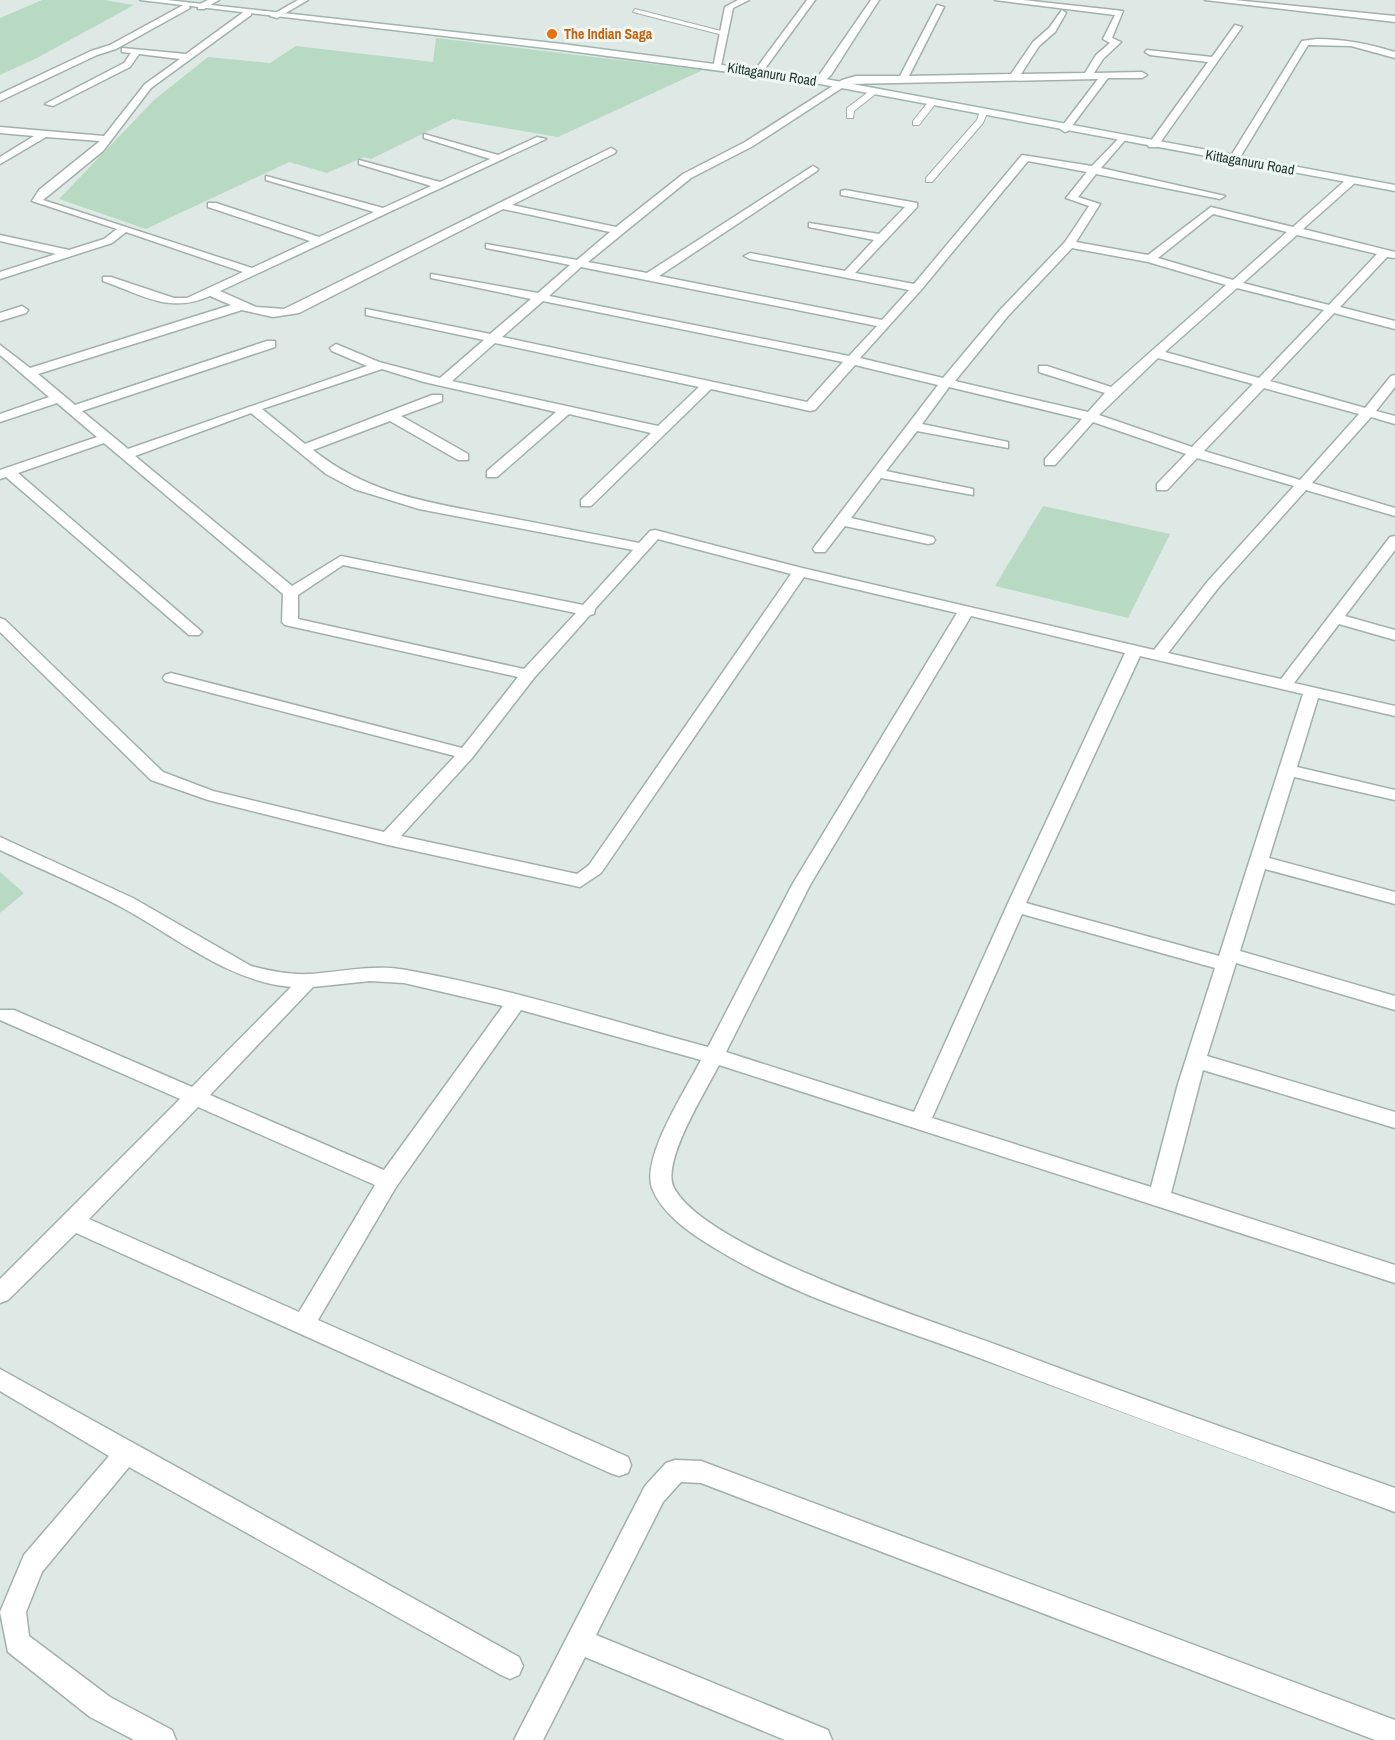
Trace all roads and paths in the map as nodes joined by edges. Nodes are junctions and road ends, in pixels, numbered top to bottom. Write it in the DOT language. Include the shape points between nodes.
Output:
graph roads {
  1 [pos="144,0"];
  2 [pos="215,0"];
  3 [pos="304,0"];
  4 [pos="745,0"];
  5 [pos="811,0"];
  6 [pos="875,0"];
  7 [pos="999,0"];
  8 [pos="1209,0"];
  9 [pos="187,6"];
  10 [pos="201,7"];
  11 [pos="939,7"];
  12 [pos="635,11"];
  13 [pos="248,13"];
  14 [pos="1062,13"];
  15 [pos="274,16"];
  16 [pos="1395,19"];
  17 [pos="1238,27"];
  18 [pos="723,33"];
  19 [pos="113,47"];
  20 [pos="1150,51"];
  21 [pos="136,52"];
  22 [pos="1395,55"];
  23 [pos="189,57"];
  24 [pos="1214,60"];
  25 [pos="716,66"];
  26 [pos="758,72"];
  27 [pos="1105,75"];
  28 [pos="1142,75"];
  29 [pos="1088,76"];
  30 [pos="1014,77"];
  31 [pos="903,78"];
  32 [pos="820,81"];
  33 [pos="840,85"];
  34 [pos="874,92"];
  35 [pos="0,98"];
  36 [pos="932,103"];
  37 [pos="50,104"];
  38 [pos="983,113"];
  39 [pos="850,117"];
  40 [pos="916,123"];
  41 [pos="1065,129"];
  42 [pos="0,130"];
  43 [pos="42,135"];
  44 [pos="428,136"];
  45 [pos="107,139"];
  46 [pos="541,139"];
  47 [pos="1121,139"];
  48 [pos="1153,145"];
  49 [pos="611,151"];
  50 [pos="498,158"];
  51 [pos="1234,159"];
  52 [pos="0,161"];
  53 [pos="363,162"];
  54 [pos="813,169"];
  55 [pos="1094,170"];
  56 [pos="270,178"];
  57 [pos="928,180"];
  58 [pos="1352,180"];
  59 [pos="440,185"];
  60 [pos="1395,188"];
  61 [pos="845,193"];
  62 [pos="1220,196"];
  63 [pos="212,204"];
  64 [pos="502,206"];
  65 [pos="383,211"];
  66 [pos="813,225"];
  67 [pos="125,228"];
  68 [pos="619,231"];
  69 [pos="1293,231"];
  70 [pos="0,238"];
  71 [pos="882,238"];
  72 [pos="320,241"];
  73 [pos="1068,244"];
  74 [pos="490,246"];
  75 [pos="69,254"];
  76 [pos="1390,254"];
  77 [pos="750,256"];
  78 [pos="1150,259"];
  79 [pos="580,264"];
  80 [pos="254,272"];
  81 [pos="847,275"];
  82 [pos="0,276"];
  83 [pos="435,276"];
  84 [pos="649,277"];
  85 [pos="107,279"];
  86 [pos="1234,284"];
  87 [pos="917,288"];
  88 [pos="210,291"];
  89 [pos="541,298"];
  90 [pos="242,306"];
  91 [pos="1332,309"];
  92 [pos="22,310"];
  93 [pos="370,312"];
  94 [pos="0,317"];
  95 [pos="886,324"];
  96 [pos="1395,325"];
  97 [pos="494,338"];
  98 [pos="271,344"];
  99 [pos="336,348"];
  100 [pos="0,349"];
  101 [pos="1157,354"];
  102 [pos="851,360"];
  103 [pos="15,362"];
  104 [pos="378,366"];
  105 [pos="0,367"];
  106 [pos="1043,369"];
  107 [pos="28,373"];
  108 [pos="1395,379"];
  109 [pos="442,382"];
  110 [pos="946,383"];
  111 [pos="1263,383"];
  112 [pos="708,385"];
  113 [pos="1113,392"];
  114 [pos="59,398"];
  115 [pos="437,398"];
  116 [pos="253,408"];
  117 [pos="72,410"];
  118 [pos="566,410"];
  119 [pos="1369,412"];
  120 [pos="391,416"];
  121 [pos="1091,417"];
  122 [pos="0,418"];
  123 [pos="1395,420"];
  124 [pos="913,426"];
  125 [pos="660,431"];
  126 [pos="106,438"];
  127 [pos="1003,445"];
  128 [pos="303,449"];
  129 [pos="1196,453"];
  130 [pos="125,455"];
  131 [pos="463,457"];
  132 [pos="1050,462"];
  133 [pos="878,473"];
  134 [pos="4,474"];
  135 [pos="492,474"];
  136 [pos="1305,483"];
  137 [pos="1162,487"];
  138 [pos="968,492"];
  139 [pos="586,503"];
  140 [pos="1395,512"];
  141 [pos="844,521"];
  142 [pos="928,540"];
  143 [pos="1395,540"];
  144 [pos="644,548"];
  145 [pos="820,549"];
  146 [pos="800,572"];
  147 [pos="291,594"];
  148 [pos="967,610"];
  149 [pos="589,611"];
  150 [pos="1336,618"];
  151 [pos="0,623"];
  152 [pos="194,632"];
  153 [pos="1395,635"];
  154 [pos="1134,651"];
  155 [pos="1158,657"];
  156 [pos="528,675"];
  157 [pos="171,678"];
  158 [pos="1283,687"];
  159 [pos="1312,693"];
  160 [pos="1395,711"];
  161 [pos="466,754"];
  162 [pos="1287,770"];
  163 [pos="1395,795"];
  164 [pos="388,839"];
  165 [pos="0,843"];
  166 [pos="1259,861"];
  167 [pos="1395,898"];
  168 [pos="1016,906"];
  169 [pos="1227,959"];
  170 [pos="308,981"];
  171 [pos="516,1002"];
  172 [pos="1395,1003"];
  173 [pos="7,1015"];
  174 [pos="714,1056"];
  175 [pos="1196,1060"];
  176 [pos="193,1096"];
  177 [pos="921,1120"];
  178 [pos="1395,1120"];
  179 [pos="388,1182"];
  180 [pos="1159,1197"];
  181 [pos="73,1222"];
  182 [pos="1395,1274"];
  183 [pos="0,1293"];
  184 [pos="303,1325"];
  185 [pos="0,1379"];
  186 [pos="126,1453"];
  187 [pos="619,1465"];
  188 [pos="1395,1500"];
  189 [pos="578,1641"];
  190 [pos="510,1666"];
  191 [pos="1395,1734"];
  192 [pos="162,1740"];
  193 [pos="528,1740"];
  194 [pos="818,1740"];
  1 -- 9 [label="street, Kittaganuru Road"];
  2 -- 10 [label="street"];
  3 -- 15 [label="street"];
  4 -- 18 [label="street" via="729,7"];
  5 -- 26 [label="street"];
  6 -- 32 [label="street"];
  7 -- 29 [label="street" via="1120,13 1107,39 1118,42 1099,57"];
  8 -- 16 [label="street"];
  9 -- 10 [label="street, Kittaganuru Road"];
  9 -- 19 [label="street"];
  10 -- 13 [label="street, Kittaganuru Road"];
  11 -- 31 [label="street"];
  12 -- 18 [label="lane"];
  13 -- 15 [label="street, Kittaganuru Road"];
  13 -- 23 [label="street"];
  14 -- 30 [label="street"];
  15 -- 25 [label="street, Kittaganuru Road"];
  17 -- 24 [label="street"];
  18 -- 25 [label="street"];
  19 -- 21 [label="street"];
  19 -- 35 [label="street"];
  20 -- 24 [label="street"];
  21 -- 23 [label="street"];
  21 -- 37 [label="street" via="127,65"];
  22 -- 51 [label="street" via="1371,46 1332,40 1305,43"];
  23 -- 45 [label="street" via="148,86"];
  24 -- 48 [label="street"];
  25 -- 26 [label="street, Kittaganuru Road"];
  26 -- 32 [label="street, Kittaganuru Road"];
  27 -- 28 [label="street"];
  27 -- 29 [label="street"];
  27 -- 41 [label="street"];
  29 -- 30 [label="street"];
  30 -- 31 [label="street"];
  31 -- 33 [label="street" via="856,79"];
  32 -- 33 [label="street, Kittaganuru Road"];
  33 -- 34 [label="street, Kittaganuru Road"];
  33 -- 68 [label="street" via="749,144 687,176"];
  34 -- 36 [label="street, Kittaganuru Road"];
  34 -- 39 [label="lane" via="850,110"];
  36 -- 38 [label="street, Kittaganuru Road"];
  36 -- 40 [label="lane"];
  38 -- 41 [label="street, Kittaganuru Road"];
  38 -- 57 [label="lane"];
  41 -- 47 [label="street, Kittaganuru Road"];
  42 -- 43 [label="street"];
  43 -- 45 [label="street"];
  43 -- 52 [label="street"];
  44 -- 50 [label="street"];
  45 -- 67 [label="street" via="37,201"];
  46 -- 50 [label="street"];
  47 -- 48 [label="street, Kittaganuru Road"];
  47 -- 55 [label="street"];
  48 -- 51 [label="street, Kittaganuru Road"];
  49 -- 64 [label="street"];
  50 -- 59 [label="street"];
  51 -- 58 [label="street, Kittaganuru Road"];
  53 -- 59 [label="street"];
  54 -- 84 [label="street"];
  55 -- 62 [label="street"];
  55 -- 73 [label="street" via="1071,198 1095,204"];
  55 -- 87 [label="street" via="1026,157"];
  56 -- 65 [label="street"];
  58 -- 60 [label="street, Kittaganuru Road"];
  58 -- 69 [label="street"];
  59 -- 65 [label="street"];
  61 -- 71 [label="street" via="913,205"];
  63 -- 72 [label="street"];
  64 -- 68 [label="street"];
  64 -- 90 [label="street" via="295,310 272,315"];
  65 -- 72 [label="street"];
  66 -- 71 [label="street"];
  67 -- 75 [label="street" via="108,241"];
  67 -- 80 [label="street"];
  68 -- 79 [label="street"];
  69 -- 76 [label="street"];
  69 -- 78 [label="street" via="1211,210"];
  69 -- 86 [label="street"];
  70 -- 75 [label="street"];
  71 -- 81 [label="street"];
  72 -- 80 [label="street"];
  73 -- 78 [label="street"];
  73 -- 110 [label="street"];
  74 -- 79 [label="street"];
  75 -- 82 [label="street"];
  76 -- 91 [label="street"];
  77 -- 81 [label="street"];
  78 -- 86 [label="street"];
  79 -- 84 [label="street"];
  79 -- 89 [label="street"];
  80 -- 88 [label="street"];
  81 -- 87 [label="street"];
  83 -- 89 [label="street"];
  84 -- 95 [label="street"];
  85 -- 88 [label="street" via="173,302 189,301"];
  86 -- 91 [label="street"];
  86 -- 101 [label="street"];
  87 -- 95 [label="street"];
  88 -- 90 [label="street"];
  89 -- 97 [label="street"];
  89 -- 102 [label="street"];
  90 -- 107 [label="street"];
  91 -- 96 [label="street"];
  91 -- 111 [label="street"];
  92 -- 94 [label="street"];
  93 -- 97 [label="street"];
  95 -- 102 [label="street"];
  97 -- 109 [label="street"];
  97 -- 112 [label="street"];
  98 -- 117 [label="street"];
  99 -- 104 [label="street"];
  100 -- 103 [label="street"];
  101 -- 111 [label="street"];
  101 -- 113 [label="street"];
  102 -- 110 [label="street"];
  102 -- 112 [label="street" via="810,407"];
  103 -- 105 [label="street"];
  103 -- 107 [label="street"];
  104 -- 109 [label="street"];
  104 -- 116 [label="street"];
  106 -- 113 [label="street"];
  107 -- 114 [label="street"];
  108 -- 119 [label="street"];
  109 -- 118 [label="street"];
  110 -- 121 [label="street"];
  110 -- 124 [label="street"];
  111 -- 119 [label="street"];
  111 -- 129 [label="street"];
  112 -- 125 [label="street"];
  113 -- 121 [label="street"];
  114 -- 117 [label="street"];
  114 -- 122 [label="street"];
  115 -- 120 [label="street"];
  116 -- 128 [label="street"];
  116 -- 130 [label="street"];
  117 -- 126 [label="street"];
  118 -- 125 [label="street"];
  118 -- 135 [label="street"];
  119 -- 123 [label="street"];
  119 -- 136 [label="street"];
  120 -- 128 [label="street"];
  120 -- 131 [label="street"];
  121 -- 129 [label="street"];
  121 -- 132 [label="street"];
  124 -- 127 [label="street"];
  124 -- 133 [label="street"];
  125 -- 139 [label="street"];
  126 -- 130 [label="street"];
  126 -- 134 [label="street"];
  128 -- 144 [label="street" via="331,471 385,496"];
  129 -- 136 [label="street"];
  129 -- 137 [label="street"];
  130 -- 147 [label="street"];
  133 -- 138 [label="street"];
  133 -- 141 [label="street"];
  134 -- 152 [label="street"];
  136 -- 140 [label="street"];
  136 -- 155 [label="street" via="1224,570"];
  141 -- 142 [label="street"];
  141 -- 145 [label="street"];
  143 -- 150 [label="street"];
  144 -- 146 [label="street" via="655,534"];
  144 -- 149 [label="street"];
  146 -- 148 [label="street"];
  146 -- 164 [label="street" via="589,876 580,881 569,880"];
  147 -- 149 [label="street" via="341,560"];
  147 -- 156 [label="street" via="290,622"];
  148 -- 154 [label="street"];
  148 -- 174 [label="street" via="801,885"];
  149 -- 156 [label="street"];
  150 -- 153 [label="street"];
  150 -- 158 [label="street"];
  151 -- 164 [label="street" via="157,776 208,795"];
  154 -- 155 [label="street"];
  154 -- 168 [label="street"];
  155 -- 158 [label="street"];
  156 -- 161 [label="street"];
  157 -- 161 [label="street"];
  158 -- 159 [label="street"];
  159 -- 160 [label="street"];
  159 -- 162 [label="street"];
  161 -- 164 [label="street"];
  162 -- 163 [label="street"];
  162 -- 166 [label="street"];
  165 -- 170 [label="street" via="127,902 245,971"];
  166 -- 167 [label="street"];
  166 -- 169 [label="street"];
  168 -- 169 [label="street"];
  168 -- 177 [label="street"];
  169 -- 172 [label="street"];
  169 -- 175 [label="street"];
  170 -- 171 [label="street" via="370,974 404,976"];
  170 -- 176 [label="street"];
  171 -- 174 [label="street"];
  171 -- 179 [label="street"];
  173 -- 176 [label="street"];
  174 -- 177 [label="street"];
  174 -- 188 [label="street" via="668,1145 659,1173 666,1196 690,1221 743,1254 836,1294"];
  175 -- 178 [label="street"];
  175 -- 180 [label="street"];
  176 -- 179 [label="street"];
  176 -- 181 [label="street"];
  177 -- 180 [label="street"];
  179 -- 184 [label="street"];
  180 -- 182 [label="street"];
  181 -- 183 [label="street"];
  181 -- 184 [label="street"];
  184 -- 187 [label="street"];
  185 -- 186 [label="street"];
  186 -- 190 [label="street"];
  186 -- 192 [label="street" via="33,1564 13,1612 17,1643 100,1707"];
  189 -- 191 [label="street" via="654,1494 675,1472 701,1472"];
  189 -- 193 [label="street"];
  189 -- 194 [label="street"];
}
